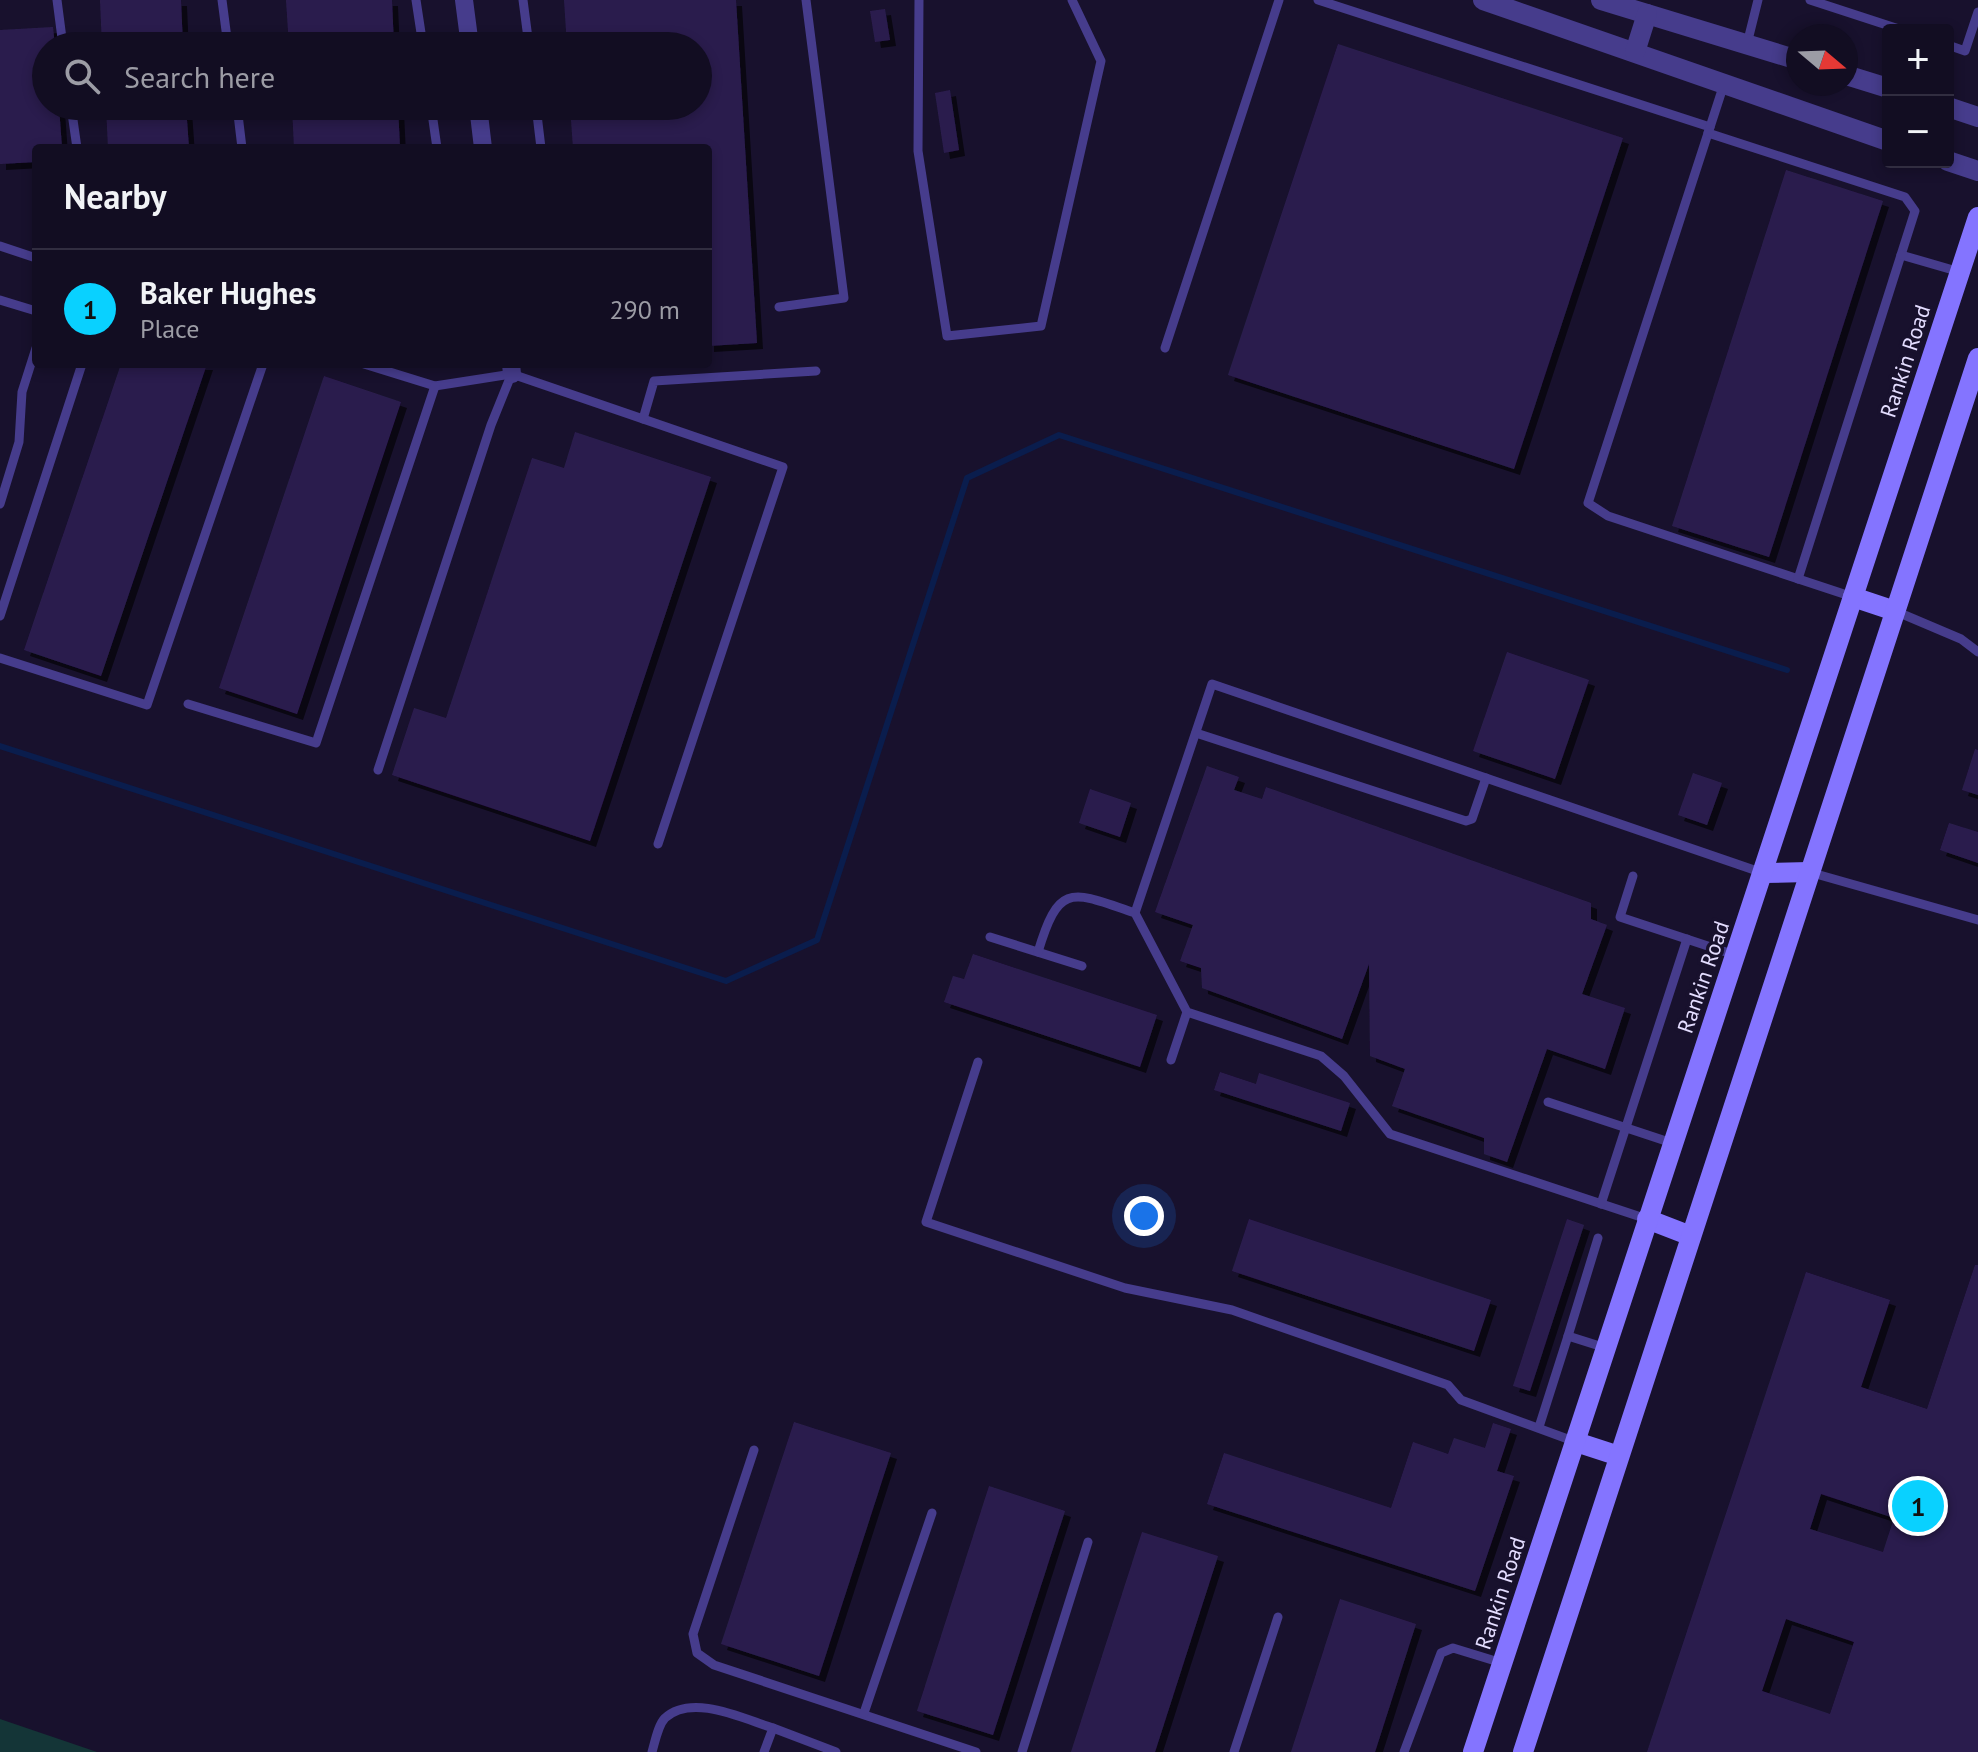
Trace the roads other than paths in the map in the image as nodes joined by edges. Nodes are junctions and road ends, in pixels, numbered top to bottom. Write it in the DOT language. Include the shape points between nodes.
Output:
graph roads {
  1 [pos="57,0"];
  2 [pos="222,0"];
  3 [pos="416,0"];
  4 [pos="464,0"];
  5 [pos="523,0"];
  6 [pos="806,0"];
  7 [pos="919,0"];
  8 [pos="1072,0"];
  9 [pos="1279,0"];
  10 [pos="1318,0"];
  11 [pos="1483,0"];
  12 [pos="1601,0"];
  13 [pos="1758,0"];
  14 [pos="1810,0"];
  15 [pos="1649,7"];
  16 [pos="1978,12"];
  17 [pos="1884,24"];
  18 [pos="61,32"];
  19 [pos="226,32"];
  20 [pos="421,32"];
  21 [pos="468,32"];
  22 [pos="527,32"];
  23 [pos="1747,44"];
  24 [pos="1954,47"];
  25 [pos="1635,52"];
  26 [pos="1786,56"];
  27 [pos="1858,79"];
  28 [pos="1724,84"];
  29 [pos="1882,86"];
  30 [pos="1954,109"];
  31 [pos="1978,117"];
  32 [pos="73,120"];
  33 [pos="239,120"];
  34 [pos="433,120"];
  35 [pos="480,120"];
  36 [pos="538,120"];
  37 [pos="1709,130"];
  38 [pos="1882,139"];
  39 [pos="76,144"];
  40 [pos="242,144"];
  41 [pos="436,144"];
  42 [pos="483,144"];
  43 [pos="541,144"];
  44 [pos="1954,163"];
  45 [pos="1978,171"];
  46 [pos="1978,217"];
  47 [pos="0,246"];
  48 [pos="1901,255"];
  49 [pos="32,257"];
  50 [pos="1960,272"];
  51 [pos="0,300"];
  52 [pos="779,307"];
  53 [pos="32,310"];
  54 [pos="1165,348"];
  55 [pos="1978,358"];
  56 [pos="32,361"];
  57 [pos="81,368"];
  58 [pos="262,368"];
  59 [pos="377,368"];
  60 [pos="510,368"];
  61 [pos="514,368"];
  62 [pos="516,368"];
  63 [pos="816,371"];
  64 [pos="435,386"];
  65 [pos="643,419"];
  66 [pos="1,498"];
  67 [pos="1798,579"];
  68 [pos="1853,597"];
  69 [pos="1895,611"];
  70 [pos="0,616"];
  71 [pos="1978,652"];
  72 [pos="0,658"];
  73 [pos="188,704"];
  74 [pos="1196,733"];
  75 [pos="378,770"];
  76 [pos="1486,778"];
  77 [pos="658,844"];
  78 [pos="1809,872"];
  79 [pos="1763,873"];
  80 [pos="1633,876"];
  81 [pos="1135,913"];
  82 [pos="1978,920"];
  83 [pos="990,937"];
  84 [pos="1687,939"];
  85 [pos="1038,952"];
  86 [pos="1735,955"];
  87 [pos="1082,966"];
  88 [pos="1187,1012"];
  89 [pos="1171,1060"];
  90 [pos="978,1062"];
  91 [pos="1548,1102"];
  92 [pos="1626,1128"];
  93 [pos="1672,1143"];
  94 [pos="1601,1204"];
  95 [pos="1647,1219"];
  96 [pos="1691,1236"];
  97 [pos="1598,1238"];
  98 [pos="1568,1336"];
  99 [pos="1606,1348"];
  100 [pos="1539,1427"];
  101 [pos="1576,1442"];
  102 [pos="754,1450"];
  103 [pos="1619,1456"];
  104 [pos="932,1513"];
  105 [pos="1088,1542"];
  106 [pos="1278,1617"];
  107 [pos="1502,1663"];
  108 [pos="864,1713"];
  109 [pos="773,1728"];
  110 [pos="652,1752"];
  111 [pos="764,1752"];
  112 [pos="836,1752"];
  113 [pos="976,1752"];
  114 [pos="1022,1752"];
  115 [pos="1234,1752"];
  116 [pos="1404,1752"];
  117 [pos="1473,1752"];
  118 [pos="1523,1752"];
  1 -- 18 [label="lane"];
  2 -- 19 [label="lane"];
  3 -- 20 [label="lane"];
  4 -- 21 [label="street"];
  5 -- 22 [label="lane"];
  6 -- 52 [label="lane" via="844,298"];
  7 -- 8 [label="lane" via="918,151 947,336 1041,326 1101,61"];
  9 -- 54 [label="lane"];
  10 -- 37 [label="lane"];
  11 -- 25 [label="street"];
  12 -- 15 [label="street"];
  13 -- 23 [label="lane"];
  14 -- 17 [label="lane"];
  15 -- 23 [label="street"];
  15 -- 25 [label="street"];
  16 -- 24 [label="lane" via="1965,51"];
  23 -- 26 [label="street"];
  25 -- 28 [label="street"];
  27 -- 29 [label="street"];
  28 -- 37 [label="lane"];
  28 -- 38 [label="street"];
  30 -- 31 [label="street"];
  32 -- 39 [label="lane"];
  33 -- 40 [label="lane"];
  34 -- 41 [label="lane"];
  35 -- 42 [label="street"];
  36 -- 43 [label="lane"];
  37 -- 48 [label="lane" via="1905,197 1915,211"];
  37 -- 67 [label="lane" via="1588,503 1608,516"];
  44 -- 45 [label="street"];
  46 -- 50 [label="main road, Rankin Road"];
  47 -- 49 [label="lane"];
  48 -- 50 [label="lane"];
  48 -- 67 [label="lane"];
  50 -- 68 [label="main road, Rankin Road"];
  51 -- 53 [label="lane"];
  55 -- 69 [label="main road"];
  56 -- 66 [label="lane" via="22,392 19,442"];
  57 -- 70 [label="lane"];
  58 -- 72 [label="lane" via="147,705"];
  59 -- 64 [label="lane"];
  60 -- 64 [label="lane"];
  61 -- 75 [label="lane"];
  62 -- 65 [label="lane"];
  63 -- 65 [label="lane" via="654,381"];
  64 -- 73 [label="lane" via="316,743"];
  65 -- 77 [label="lane" via="783,467"];
  67 -- 68 [label="lane"];
  68 -- 69 [label="main road"];
  68 -- 79 [label="main road, Rankin Road"];
  69 -- 71 [label="lane" via="1961,639"];
  69 -- 78 [label="main road"];
  74 -- 76 [label="lane" via="1466,821 1472,819"];
  74 -- 76 [label="lane" via="1212,684"];
  74 -- 81 [label="lane"];
  76 -- 79 [label="lane"];
  78 -- 79 [label="main road"];
  78 -- 82 [label="lane"];
  78 -- 96 [label="main road"];
  79 -- 86 [label="main road, Rankin Road"];
  80 -- 84 [label="lane" via="1620,917"];
  81 -- 85 [label="lane" via="1090,898 1059,902 1049,915"];
  81 -- 88 [label="lane"];
  83 -- 85 [label="lane"];
  84 -- 86 [label="lane"];
  84 -- 92 [label="lane"];
  85 -- 87 [label="lane"];
  86 -- 93 [label="main road, Rankin Road"];
  88 -- 89 [label="lane"];
  88 -- 94 [label="lane" via="1321,1056 1390,1134"];
  90 -- 100 [label="lane" via="926,1222 1125,1288 1232,1310 1448,1385 1461,1400"];
  91 -- 92 [label="lane"];
  92 -- 93 [label="lane"];
  92 -- 94 [label="lane"];
  93 -- 95 [label="main road, Rankin Road"];
  94 -- 95 [label="lane"];
  95 -- 96 [label="main road"];
  95 -- 99 [label="main road, Rankin Road"];
  96 -- 103 [label="main road"];
  97 -- 98 [label="lane"];
  98 -- 99 [label="lane"];
  98 -- 100 [label="lane"];
  99 -- 101 [label="main road, Rankin Road"];
  100 -- 101 [label="lane"];
  101 -- 103 [label="main road"];
  101 -- 107 [label="main road, Rankin Road"];
  102 -- 108 [label="lane" via="693,1634 697,1653 714,1665"];
  103 -- 118 [label="main road"];
  104 -- 108 [label="lane"];
  105 -- 114 [label="lane"];
  106 -- 115 [label="lane"];
  107 -- 116 [label="lane" via="1453,1648 1441,1653"];
  107 -- 117 [label="main road, Rankin Road"];
  108 -- 113 [label="lane"];
  109 -- 110 [label="lane" via="694,1707 663,1720"];
  109 -- 111 [label="lane"];
  109 -- 112 [label="lane"];
}
